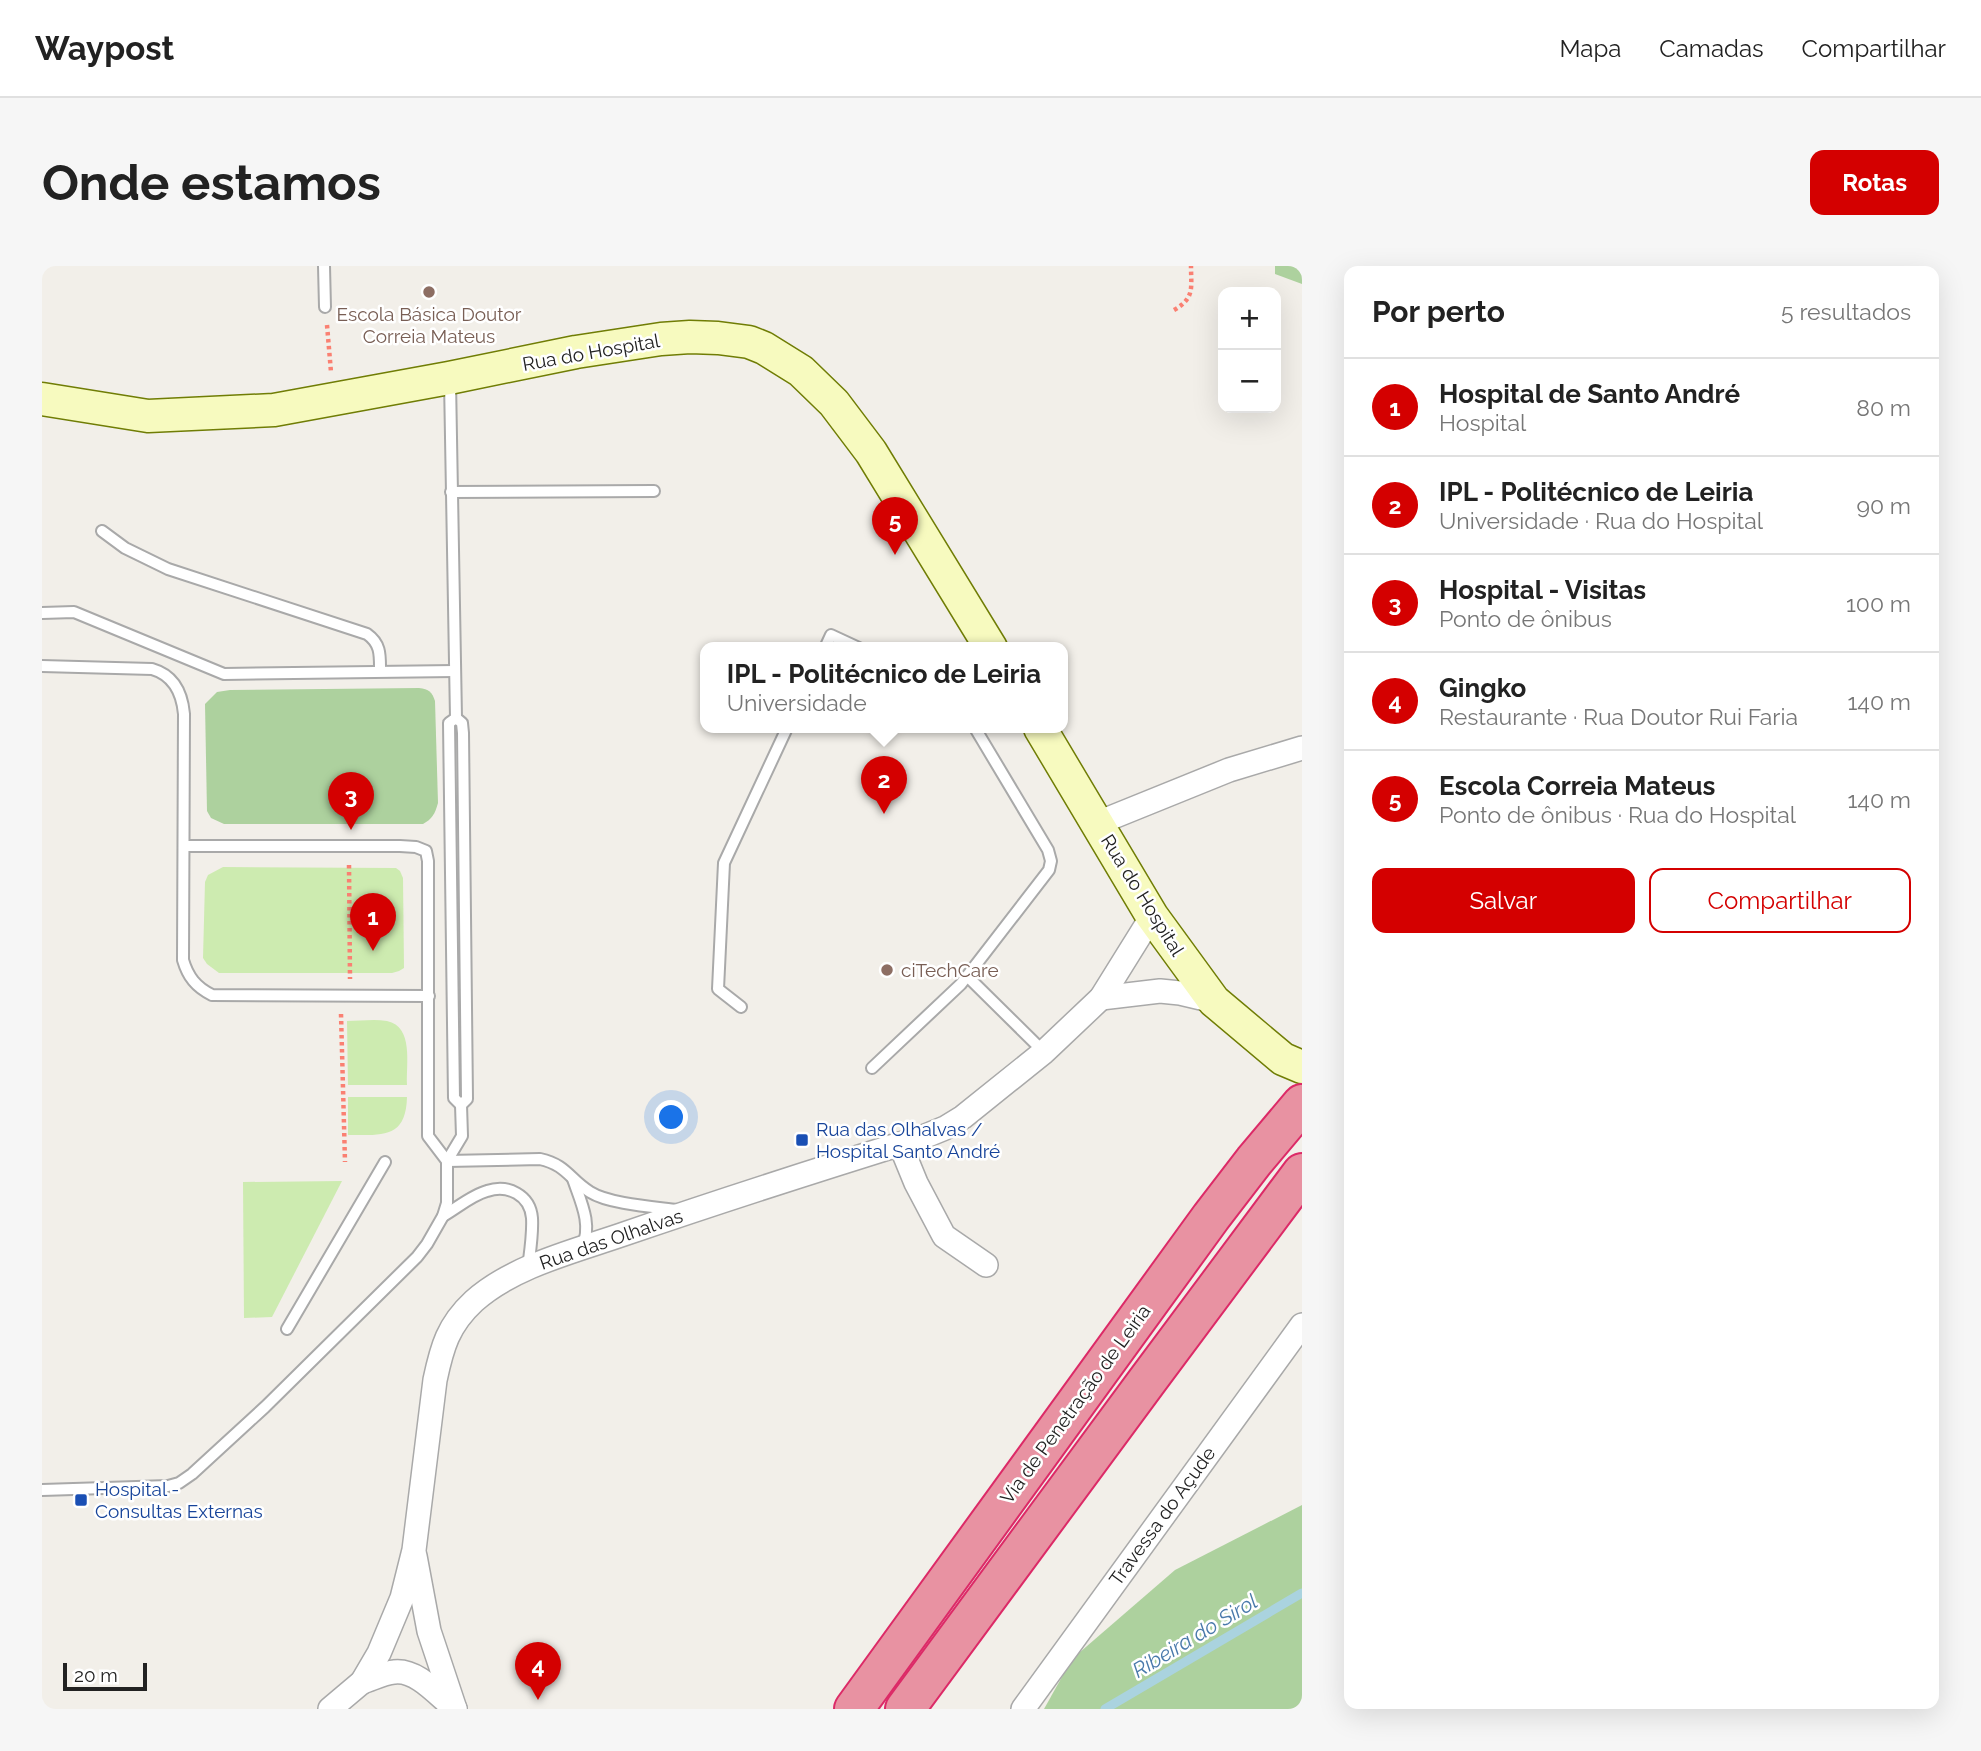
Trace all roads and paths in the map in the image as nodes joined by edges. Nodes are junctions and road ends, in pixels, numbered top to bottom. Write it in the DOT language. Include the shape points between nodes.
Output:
graph roads {
  1 [pos="324,266"];
  2 [pos="1191,266"];
  3 [pos="325,307"];
  4 [pos="1174,310"];
  5 [pos="449,378"];
  6 [pos="42,399"];
  7 [pos="334,399"];
  8 [pos="654,491"];
  9 [pos="451,492"];
  10 [pos="102,531"];
  11 [pos="42,613"];
  12 [pos="828,642"];
  13 [pos="846,642"];
  14 [pos="986,642"];
  15 [pos="42,666"];
  16 [pos="380,671"];
  17 [pos="455,671"];
  18 [pos="785,733"];
  19 [pos="978,733"];
  20 [pos="1043,733"];
  21 [pos="1302,748"];
  22 [pos="1098,823"];
  23 [pos="184,846"];
  24 [pos="349,846"];
  25 [pos="1152,916"];
  26 [pos="967,976"];
  27 [pos="345,996"];
  28 [pos="429,996"];
  29 [pos="1101,999"];
  30 [pos="1214,1001"];
  31 [pos="741,1007"];
  32 [pos="1044,1052"];
  33 [pos="1292,1063"];
  34 [pos="872,1068"];
  35 [pos="1302,1104"];
  36 [pos="900,1144"];
  37 [pos="447,1161"];
  38 [pos="345,1162"];
  39 [pos="385,1162"];
  40 [pos="1302,1173"];
  41 [pos="573,1179"];
  42 [pos="690,1212"];
  43 [pos="443,1216"];
  44 [pos="580,1250"];
  45 [pos="986,1265"];
  46 [pos="528,1269"];
  47 [pos="1302,1325"];
  48 [pos="287,1329"];
  49 [pos="42,1490"];
  50 [pos="414,1550"];
  51 [pos="362,1682"];
  52 [pos="330,1709"];
  53 [pos="455,1709"];
  54 [pos="854,1709"];
  55 [pos="905,1709"];
  56 [pos="1023,1709"];
  1 -- 3 [label="lane"];
  2 -- 4 [label="path" via="1190,296"];
  3 -- 7 [label="path"];
  5 -- 7 [label="main road, Rua do Hospital"];
  5 -- 9 [label="lane"];
  5 -- 14 [label="main road, Rua do Hospital" via="661,339 718,338 764,348 801,371 852,425"];
  6 -- 7 [label="main road, Rua do Hospital" via="148,416 274,410"];
  8 -- 9 [label="lane"];
  9 -- 17 [label="lane"];
  10 -- 16 [label="lane" via="168,569 367,634 379,648"];
  11 -- 16 [label="lane" via="74,612 225,674"];
  12 -- 13 [label="lane" via="831,635"];
  15 -- 23 [label="lane" via="152,668 175,684 184,714"];
  16 -- 17 [label="lane"];
  17 -- 37 [label="lane" via="456,718 449,723 454,1098 461,1105 462,1136"];
  18 -- 31 [label="lane" via="724,863 718,989"];
  19 -- 26 [label="lane" via="1051,862"];
  20 -- 22 [label="main road, Rua do Hospital"];
  21 -- 22 [label="street" via="1229,770"];
  22 -- 25 [label="main road, Rua do Hospital"];
  23 -- 24 [label="lane"];
  23 -- 27 [label="lane" via="183,960 201,990 212,995"];
  24 -- 27 [label="path"];
  24 -- 28 [label="lane" via="426,851"];
  25 -- 29 [label="street, Rua das Olhalvas"];
  25 -- 30 [label="main road, Rua do Hospital"];
  26 -- 32 [label="lane"];
  26 -- 34 [label="lane"];
  27 -- 28 [label="lane"];
  27 -- 38 [label="path"];
  28 -- 37 [label="lane" via="428,1136"];
  29 -- 30 [label="street" via="1160,991"];
  29 -- 32 [label="street, Rua das Olhalvas"];
  30 -- 33 [label="main road, Rua do Hospital"];
  32 -- 36 [label="street, Rua das Olhalvas" via="946,1128"];
  35 -- 54 [label="highway, Via de Penetração de Leiria" via="1211,1217"];
  36 -- 42 [label="street, Rua das Olhalvas"];
  36 -- 45 [label="street" via="944,1236"];
  37 -- 41 [label="lane" via="540,1159 554,1162"];
  37 -- 43 [label="lane"];
  39 -- 48 [label="lane"];
  40 -- 55 [label="highway"];
  41 -- 42 [label="lane" via="592,1194"];
  41 -- 44 [label="lane" via="585,1213 586,1236"];
  42 -- 44 [label="street, Rua das Olhalvas"];
  43 -- 46 [label="lane" via="486,1191 499,1189 522,1196 532,1217"];
  43 -- 49 [label="lane" via="417,1257 265,1407 179,1483"];
  44 -- 46 [label="street, Rua das Olhalvas"];
  46 -- 50 [label="street, Rua das Olhalvas" via="476,1299 444,1342"];
  47 -- 56 [label="street, Travessa do Açude"];
  50 -- 51 [label="street, Rua das Olhalvas" via="390,1630"];
  50 -- 53 [label="street" via="429,1631"];
  51 -- 52 [label="street, Rua das Olhalvas"];
  51 -- 53 [label="street, Rua das Olhalvas" via="402,1671 415,1676"];
}
